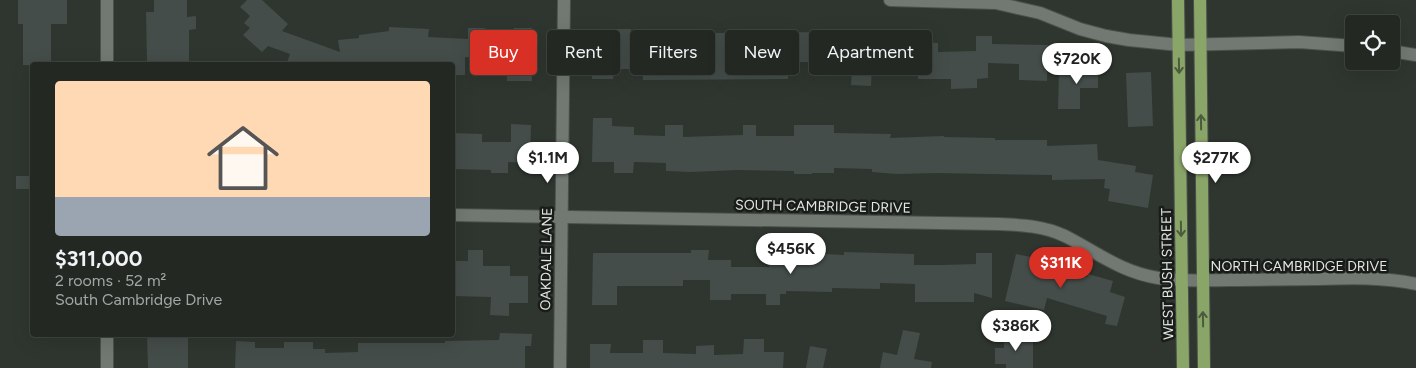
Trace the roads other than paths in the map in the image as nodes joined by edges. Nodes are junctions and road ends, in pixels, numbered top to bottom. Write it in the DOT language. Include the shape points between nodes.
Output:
graph roads {
  1 [pos="107,0"];
  2 [pos="564,0"];
  3 [pos="890,0"];
  4 [pos="1178,0"];
  5 [pos="1200,0"];
  6 [pos="1200,44"];
  7 [pos="1179,45"];
  8 [pos="1345,45"];
  9 [pos="1400,52"];
  10 [pos="1416,54"];
  11 [pos="107,62"];
  12 [pos="455,215"];
  13 [pos="562,217"];
  14 [pos="1182,280"];
  15 [pos="1203,280"];
  16 [pos="1416,284"];
  17 [pos="107,337"];
  18 [pos="107,368"];
  19 [pos="560,368"];
  20 [pos="1182,368"];
  21 [pos="1204,368"];
  1 -- 11 [label="street"];
  2 -- 13 [label="street, OAKDALE LANE"];
  3 -- 7 [label="street" via="996,3 1040,13 1106,36"];
  4 -- 7 [label="main road, WEST BUSH STREET"];
  5 -- 6 [label="main road"];
  6 -- 7 [label="street"];
  6 -- 8 [label="street" via="1299,42"];
  15 -- 6 [label="main road, one-way"];
  7 -- 14 [label="main road, WEST BUSH STREET, one-way"];
  9 -- 10 [label="street"];
  12 -- 13 [label="street, SOUTH CAMBRIDGE DRIVE"];
  13 -- 14 [label="street, SOUTH CAMBRIDGE DRIVE" via="1027,225 1064,236 1115,265 1137,273"];
  13 -- 19 [label="street, OAKDALE LANE"];
  14 -- 15 [label="street, NORTH CAMBRIDGE DRIVE"];
  14 -- 20 [label="main road, WEST BUSH STREET"];
  15 -- 16 [label="street, NORTH CAMBRIDGE DRIVE" via="1360,278"];
  21 -- 15 [label="main road, one-way"];
  17 -- 18 [label="street"];
}
